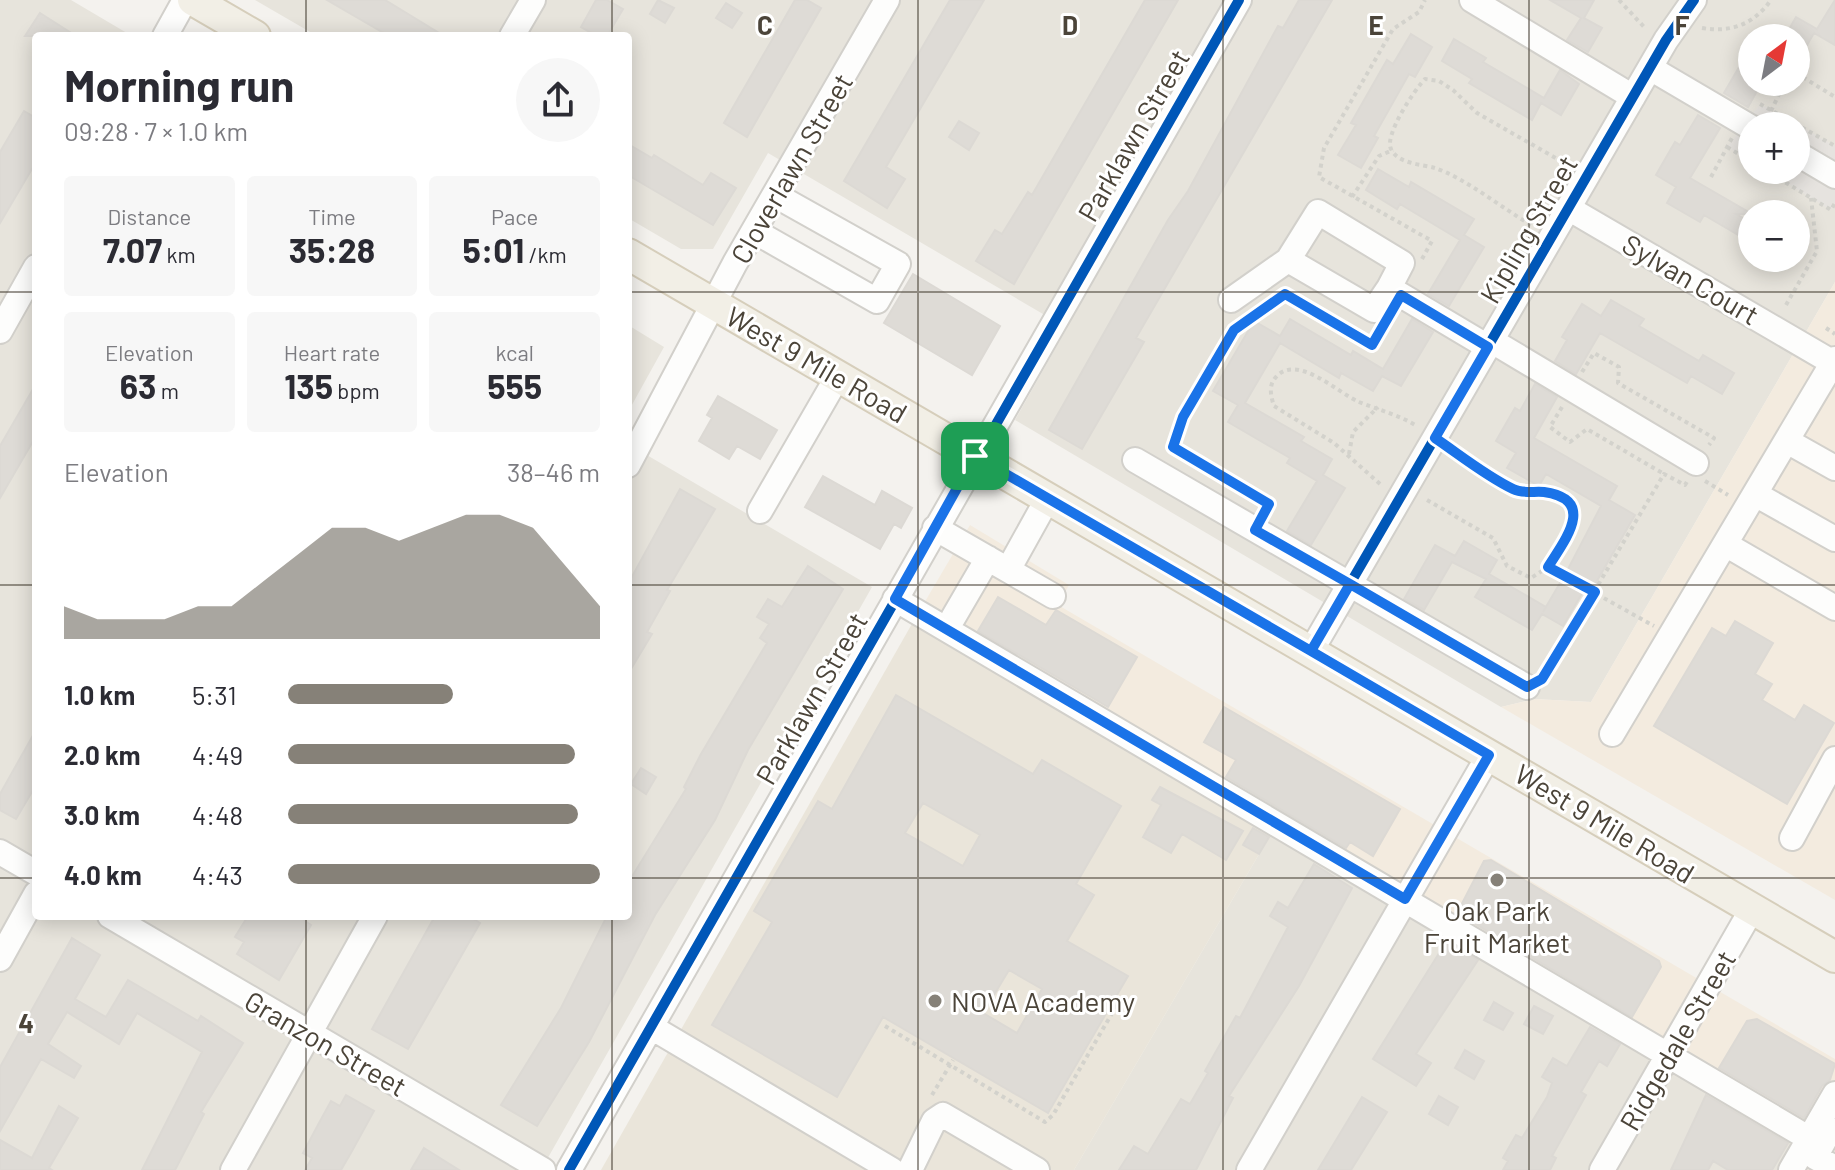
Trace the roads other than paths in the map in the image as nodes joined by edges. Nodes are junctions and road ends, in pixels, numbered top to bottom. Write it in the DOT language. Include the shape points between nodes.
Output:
graph roads {
  1 [pos="185,0"];
  2 [pos="193,0"];
  3 [pos="533,0"];
  4 [pos="887,0"];
  5 [pos="1239,0"];
  6 [pos="1472,0"];
  7 [pos="1694,0"];
  8 [pos="167,32"];
  9 [pos="248,32"];
  10 [pos="514,32"];
  11 [pos="1650,68"];
  12 [pos="1633,97"];
  13 [pos="1738,124"];
  14 [pos="1810,161"];
  15 [pos="1835,176"];
  16 [pos="775,195"];
  17 [pos="1568,208"];
  18 [pos="754,231"];
  19 [pos="632,256"];
  20 [pos="1288,260"];
  21 [pos="32,274"];
  22 [pos="1395,292"];
  23 [pos="1231,300"];
  24 [pos="715,304"];
  25 [pos="0,331"];
  26 [pos="1490,344"];
  27 [pos="1829,359"];
  28 [pos="838,376"];
  29 [pos="1787,441"];
  30 [pos="975,456"];
  31 [pos="632,458"];
  32 [pos="1135,460"];
  33 [pos="1835,468"];
  34 [pos="1697,471"];
  35 [pos="1048,498"];
  36 [pos="1751,500"];
  37 [pos="760,511"];
  38 [pos="935,528"];
  39 [pos="1835,539"];
  40 [pos="1725,544"];
  41 [pos="998,564"];
  42 [pos="1350,584"];
  43 [pos="1053,596"];
  44 [pos="895,599"];
  45 [pos="1835,608"];
  46 [pos="953,618"];
  47 [pos="1311,651"];
  48 [pos="1527,687"];
  49 [pos="1612,734"];
  50 [pos="1489,755"];
  51 [pos="1835,759"];
  52 [pos="1835,807"];
  53 [pos="1806,812"];
  54 [pos="1792,838"];
  55 [pos="0,852"];
  56 [pos="32,871"];
  57 [pos="1405,899"];
  58 [pos="32,901"];
  59 [pos="1752,909"];
  60 [pos="117,920"];
  61 [pos="373,920"];
  62 [pos="1835,957"];
  63 [pos="0,959"];
  64 [pos="651,1027"];
  65 [pos="309,1034"];
  66 [pos="1669,1054"];
  67 [pos="1835,1094"];
  68 [pos="1835,1121"];
  69 [pos="1810,1139"];
  70 [pos="911,1168"];
  71 [pos="1835,1168"];
  72 [pos="233,1170"];
  73 [pos="543,1170"];
  74 [pos="569,1170"];
  75 [pos="1037,1170"];
  76 [pos="1249,1170"];
  77 [pos="1602,1170"];
  78 [pos="1791,1170"];
  1 -- 8 [label="street"];
  2 -- 9 [label="main road"];
  3 -- 10 [label="street"];
  4 -- 16 [label="street, Cloverlawn Street"];
  5 -- 30 [label="street, Parklawn Street"];
  6 -- 12 [label="street"];
  7 -- 11 [label="street, Kipling Street"];
  11 -- 12 [label="street, Kipling Street"];
  11 -- 13 [label="street"];
  12 -- 17 [label="street, Kipling Street"];
  14 -- 15 [label="street"];
  16 -- 18 [label="street, Cloverlawn Street"];
  16 -- 18 [label="street" via="898,264 877,301"];
  17 -- 26 [label="street, Kipling Street"];
  17 -- 27 [label="street, Sylvan Court"];
  18 -- 24 [label="street, Cloverlawn Street"];
  19 -- 24 [label="main road, West 9 Mile Road"];
  20 -- 22 [label="street" via="1374,310"];
  20 -- 22 [label="street" via="1318,212 1402,263"];
  20 -- 23 [label="street"];
  21 -- 25 [label="street"];
  22 -- 26 [label="street"];
  24 -- 28 [label="main road, West 9 Mile Road"];
  24 -- 31 [label="street, Cloverlawn Street"];
  26 -- 34 [label="street"];
  26 -- 42 [label="street, Kipling Street"];
  27 -- 29 [label="street"];
  28 -- 30 [label="main road, West 9 Mile Road"];
  28 -- 37 [label="street"];
  29 -- 33 [label="street"];
  29 -- 36 [label="street"];
  30 -- 35 [label="main road, West 9 Mile Road"];
  30 -- 38 [label="street, Parklawn Street"];
  32 -- 42 [label="street"];
  35 -- 41 [label="street"];
  35 -- 47 [label="main road, West 9 Mile Road"];
  36 -- 39 [label="street"];
  36 -- 40 [label="street"];
  38 -- 41 [label="street"];
  38 -- 44 [label="street, Parklawn Street"];
  40 -- 45 [label="street"];
  40 -- 49 [label="street"];
  41 -- 43 [label="street"];
  41 -- 46 [label="street"];
  42 -- 47 [label="street, Kipling Street"];
  42 -- 48 [label="street"];
  44 -- 57 [label="street"];
  44 -- 64 [label="street, Parklawn Street"];
  47 -- 50 [label="main road, West 9 Mile Road"];
  50 -- 57 [label="street"];
  50 -- 59 [label="main road, West 9 Mile Road"];
  51 -- 53 [label="street"];
  52 -- 53 [label="street"];
  53 -- 54 [label="street"];
  55 -- 56 [label="street"];
  57 -- 66 [label="street"];
  57 -- 76 [label="street"];
  58 -- 63 [label="street"];
  59 -- 62 [label="main road, West 9 Mile Road"];
  59 -- 66 [label="street, Ridgedale Street"];
  60 -- 65 [label="street, Granzon Street"];
  61 -- 65 [label="street"];
  64 -- 70 [label="street"];
  64 -- 74 [label="street, Parklawn Street"];
  65 -- 72 [label="street"];
  65 -- 73 [label="street, Granzon Street"];
  66 -- 69 [label="street"];
  66 -- 77 [label="street, Ridgedale Street"];
  67 -- 69 [label="street"];
  68 -- 71 [label="street" via="1815,1157"];
  69 -- 78 [label="street"];
  70 -- 75 [label="street" via="934,1121 943,1115"];
}
